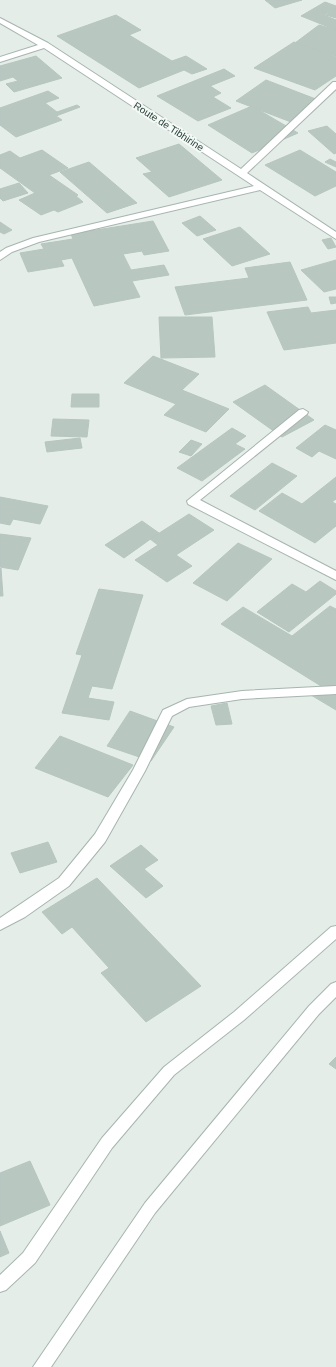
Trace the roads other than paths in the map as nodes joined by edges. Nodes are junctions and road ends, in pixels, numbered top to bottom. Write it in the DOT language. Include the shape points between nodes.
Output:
graph roads {
  1 [pos="0,20"];
  2 [pos="45,45"];
  3 [pos="0,60"];
  4 [pos="336,84"];
  5 [pos="242,173"];
  6 [pos="263,187"];
  7 [pos="336,236"];
  8 [pos="0,257"];
  9 [pos="303,412"];
  10 [pos="336,576"];
  11 [pos="336,690"];
  12 [pos="0,925"];
  13 [pos="336,931"];
  14 [pos="336,988"];
  15 [pos="0,1285"];
  16 [pos="41,1367"];
  1 -- 2 [label="street, Route de Tibhirine"];
  2 -- 3 [label="street"];
  2 -- 5 [label="street, Route de Tibhirine"];
  4 -- 5 [label="street"];
  5 -- 6 [label="street, Route de Tibhirine"];
  6 -- 7 [label="street, Route de Tibhirine"];
  6 -- 8 [label="street" via="36,240 9,250"];
  9 -- 10 [label="street" via="192,501"];
  11 -- 12 [label="street" via="242,695 187,703 167,713 139,771 100,838 64,882 20,914"];
  13 -- 15 [label="street" via="239,1016 169,1071 107,1144 29,1258"];
  14 -- 16 [label="street" via="314,1010 150,1208"];
}
